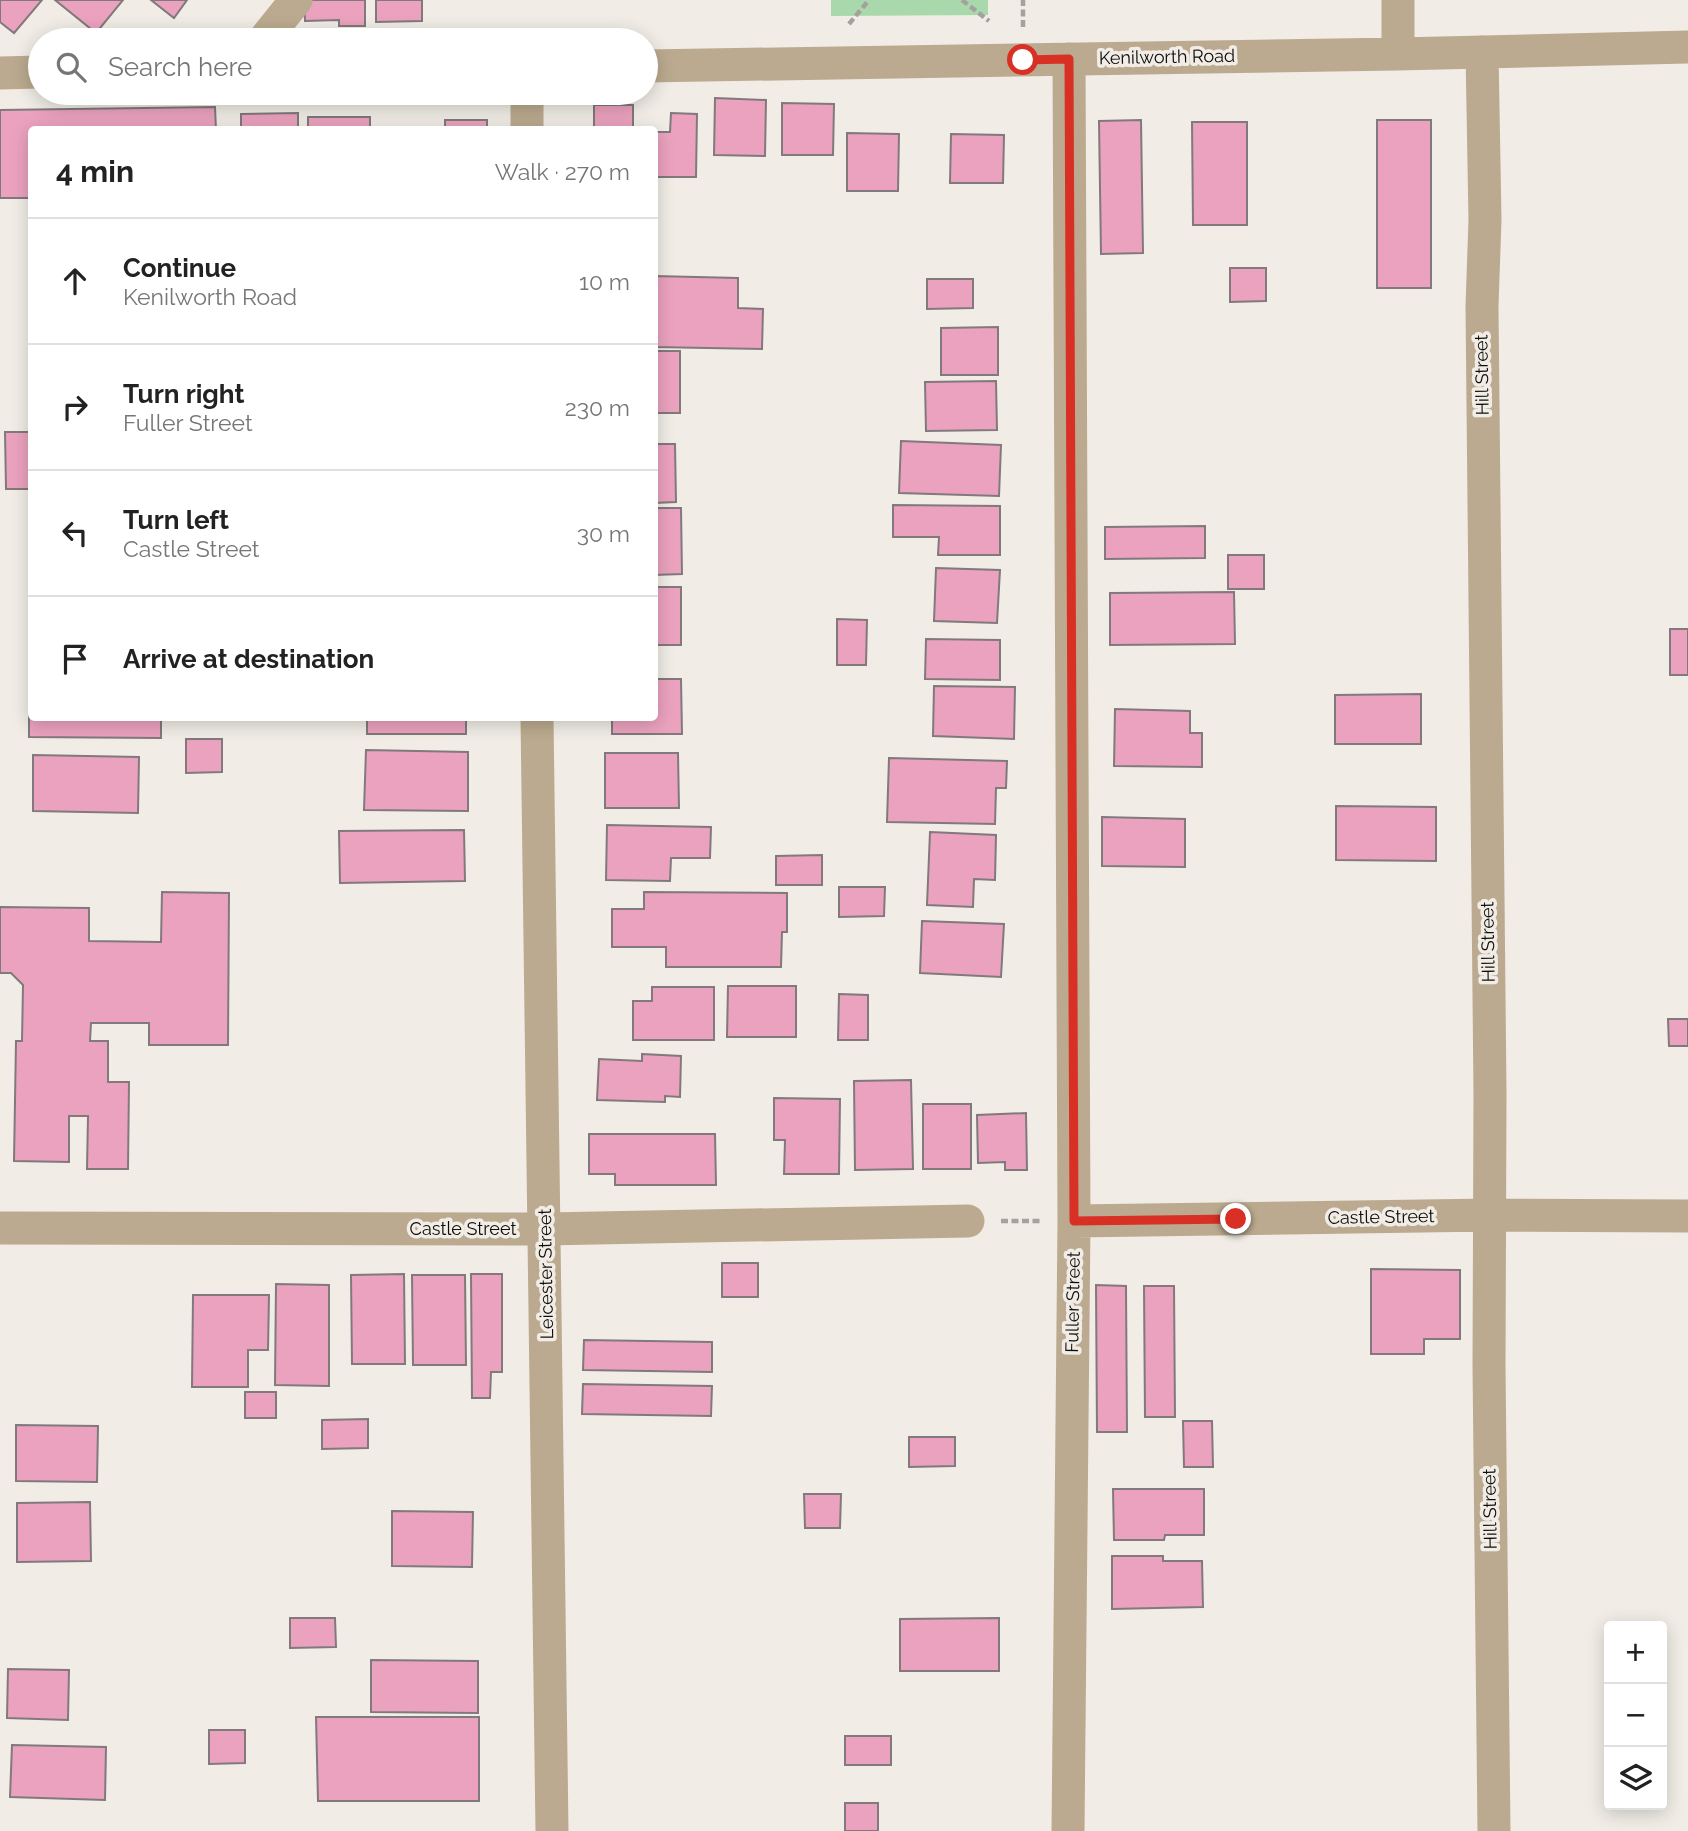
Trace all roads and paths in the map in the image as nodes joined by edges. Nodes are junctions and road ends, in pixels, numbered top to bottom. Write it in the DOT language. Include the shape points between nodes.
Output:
graph roads {
  1 [pos="296,0"];
  2 [pos="869,0"];
  3 [pos="962,0"];
  4 [pos="1398,0"];
  5 [pos="989,21"];
  6 [pos="849,24"];
  7 [pos="274,28"];
  8 [pos="1688,47"];
  9 [pos="1482,52"];
  10 [pos="1398,54"];
  11 [pos="1069,59"];
  12 [pos="658,66"];
  13 [pos="0,72"];
  14 [pos="28,72"];
  15 [pos="527,105"];
  16 [pos="527,126"];
  17 [pos="537,721"];
  18 [pos="1490,1215"];
  19 [pos="1688,1216"];
  20 [pos="968,1220"];
  21 [pos="1074,1221"];
  22 [pos="0,1228"];
  23 [pos="545,1229"];
  24 [pos="552,1831"];
  25 [pos="1068,1831"];
  26 [pos="1494,1831"];
  1 -- 7 [label="street"];
  2 -- 6 [label="path"];
  3 -- 5 [label="path"];
  4 -- 10 [label="street"];
  8 -- 9 [label="street, Kenilworth Road"];
  9 -- 10 [label="street, Kenilworth Road"];
  9 -- 18 [label="street, Hill Street"];
  10 -- 11 [label="street, Kenilworth Road"];
  11 -- 12 [label="street, Kenilworth Road"];
  11 -- 21 [label="street, Fuller Street"];
  13 -- 14 [label="street"];
  15 -- 16 [label="street"];
  17 -- 23 [label="street, Leicester Street"];
  18 -- 19 [label="street, Castle Street"];
  18 -- 21 [label="street, Castle Street"];
  18 -- 26 [label="street, Hill Street"];
  20 -- 21 [label="path"];
  20 -- 23 [label="street, Castle Street"];
  21 -- 25 [label="street, Fuller Street"];
  22 -- 23 [label="street, Castle Street"];
  23 -- 24 [label="street, Leicester Street"];
}
